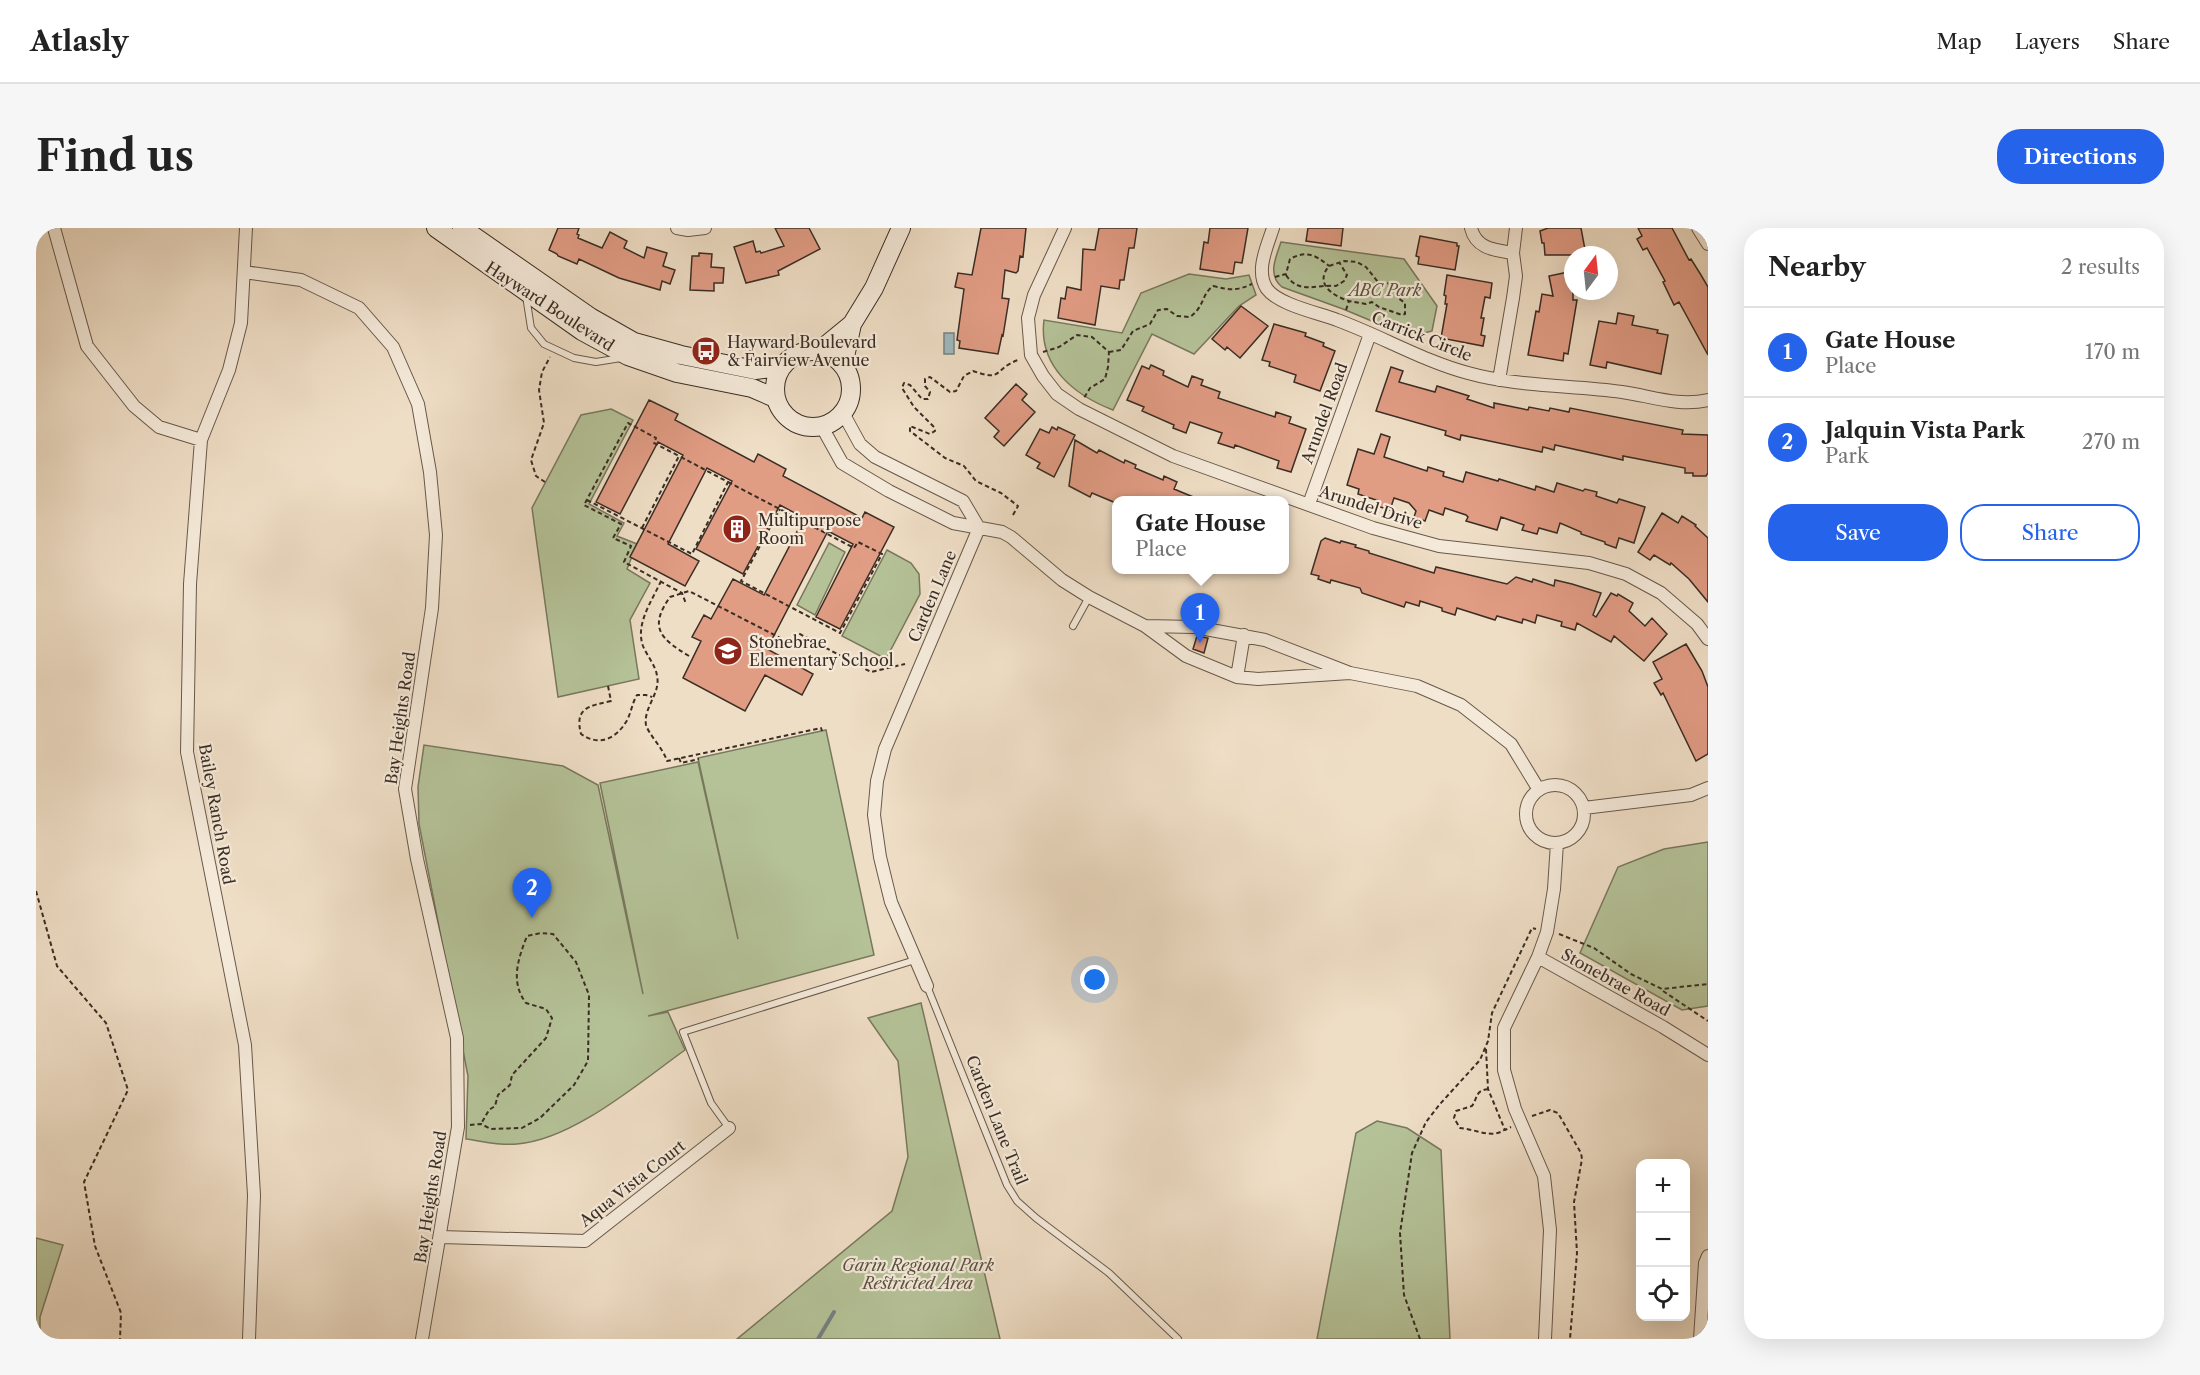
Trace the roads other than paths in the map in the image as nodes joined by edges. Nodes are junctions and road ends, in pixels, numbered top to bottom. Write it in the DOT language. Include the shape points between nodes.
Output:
graph roads {
  1 [pos="54,228"];
  2 [pos="246,228"];
  3 [pos="436,228"];
  4 [pos="462,228"];
  5 [pos="677,228"];
  6 [pos="705,228"];
  7 [pos="901,228"];
  8 [pos="1065,228"];
  9 [pos="1273,228"];
  10 [pos="1471,228"];
  11 [pos="1516,228"];
  12 [pos="1698,228"];
  13 [pos="1708,244"];
  14 [pos="1513,254"];
  15 [pos="244,272"];
  16 [pos="526,292"];
  17 [pos="852,324"];
  18 [pos="1370,334"];
  19 [pos="819,351"];
  20 [pos="628,356"];
  21 [pos="843,366"];
  22 [pos="780,367"];
  23 [pos="1499,380"];
  24 [pos="775,399"];
  25 [pos="1708,400"];
  26 [pos="843,413"];
  27 [pos="822,427"];
  28 [pos="201,440"];
  29 [pos="1287,496"];
  30 [pos="1289,497"];
  31 [pos="1310,504"];
  32 [pos="979,528"];
  33 [pos="1089,597"];
  34 [pos="1145,626"];
  35 [pos="1073,627"];
  36 [pos="1244,635"];
  37 [pos="1708,639"];
  38 [pos="1350,673"];
  39 [pos="1237,677"];
  40 [pos="1708,788"];
  41 [pos="1539,790"];
  42 [pos="1584,808"];
  43 [pos="1557,843"];
  44 [pos="1538,957"];
  45 [pos="915,960"];
  46 [pos="927,986"];
  47 [pos="1708,1055"];
  48 [pos="729,1128"];
  49 [pos="440,1237"];
  50 [pos="1708,1256"];
  51 [pos="249,1339"];
  52 [pos="422,1339"];
  53 [pos="1178,1339"];
  54 [pos="1545,1339"];
  55 [pos="1700,1339"];
  1 -- 28 [label="street" via="87,346 134,406 159,427"];
  2 -- 15 [label="street, Bailey Ranch Road"];
  3 -- 16 [label="main road, Hayward Boulevard"];
  4 -- 22 [label="main road, Hayward Boulevard" via="590,317 634,342 681,356 755,370"];
  5 -- 6 [label="street"];
  7 -- 17 [label="main road" via="874,288"];
  8 -- 29 [label="street, Arundel Drive" via="1028,318 1031,355 1057,394 1078,409 1173,456"];
  9 -- 18 [label="street, Carrick Circle" via="1262,264 1263,280 1273,296"];
  10 -- 14 [label="street" via="1485,248"];
  11 -- 14 [label="street"];
  12 -- 13 [label="street"];
  14 -- 23 [label="street" via="1514,298"];
  15 -- 28 [label="street, Bailey Ranch Road" via="242,323 229,370"];
  15 -- 49 [label="street, Bay Heights Road" via="301,280 359,308 393,347 418,404 436,535 432,608 405,789 457,1038 458,1127"];
  16 -- 20 [label="main road, Hayward Boulevard" via="582,331"];
  16 -- 20 [label="lane" via="531,328 544,345 574,358 596,362"];
  17 -- 19 [label="main road"];
  17 -- 21 [label="main road"];
  18 -- 23 [label="street, Carrick Circle" via="1438,363"];
  18 -- 31 [label="street, Arundel Road"];
  19 -- 21 [label="main road"];
  19 -- 22 [label="main road" via="797,354"];
  20 -- 24 [label="main road, Hayward Boulevard" via="677,374 752,388"];
  21 -- 26 [label="main road" via="851,390"];
  22 -- 24 [label="main road"];
  23 -- 25 [label="street, Carrick Circle" via="1624,392 1677,403"];
  24 -- 27 [label="main road" via="780,410 798,425"];
  26 -- 27 [label="main road"];
  26 -- 32 [label="street" via="860,444 875,457 963,501"];
  27 -- 32 [label="street" via="842,463 953,523"];
  28 -- 51 [label="street, Bailey Ranch Road" via="190,584 187,752 244,1045 254,1195"];
  30 -- 31 [label="street, Arundel Drive"];
  31 -- 37 [label="street, Arundel Drive" via="1373,528 1439,546 1589,563 1626,574 1661,593 1697,624"];
  32 -- 33 [label="street" via="1011,537"];
  32 -- 45 [label="street, Carden Lane" via="885,749 878,781 874,815 880,857 891,902"];
  33 -- 34 [label="street"];
  33 -- 35 [label="lane"];
  34 -- 36 [label="street" via="1196,627"];
  34 -- 39 [label="street" via="1186,656"];
  36 -- 38 [label="street"];
  36 -- 39 [label="street"];
  38 -- 39 [label="street"];
  38 -- 41 [label="street" via="1417,686 1461,705 1511,744"];
  40 -- 42 [label="street" via="1691,795"];
  41 -- 42 [label="street" via="1563,786 1576,794"];
  41 -- 43 [label="street" via="1529,802 1529,827 1541,839"];
  42 -- 43 [label="street" via="1578,832"];
  43 -- 44 [label="street" via="1547,932"];
  44 -- 47 [label="street, Stonebrae Road"];
  44 -- 54 [label="street" via="1504,1028 1504,1070 1515,1109 1544,1176 1550,1230"];
  45 -- 46 [label="street, Carden Lane"];
  45 -- 48 [label="lane" via="683,1032 711,1103"];
  46 -- 53 [label="lane, Carden Lane Trail" via="1007,1185 1017,1201 1109,1273"];
  48 -- 49 [label="street, Aqua Vista Court" via="585,1241"];
  49 -- 52 [label="street, Bay Heights Road"];
  50 -- 55 [label="street"];
}
